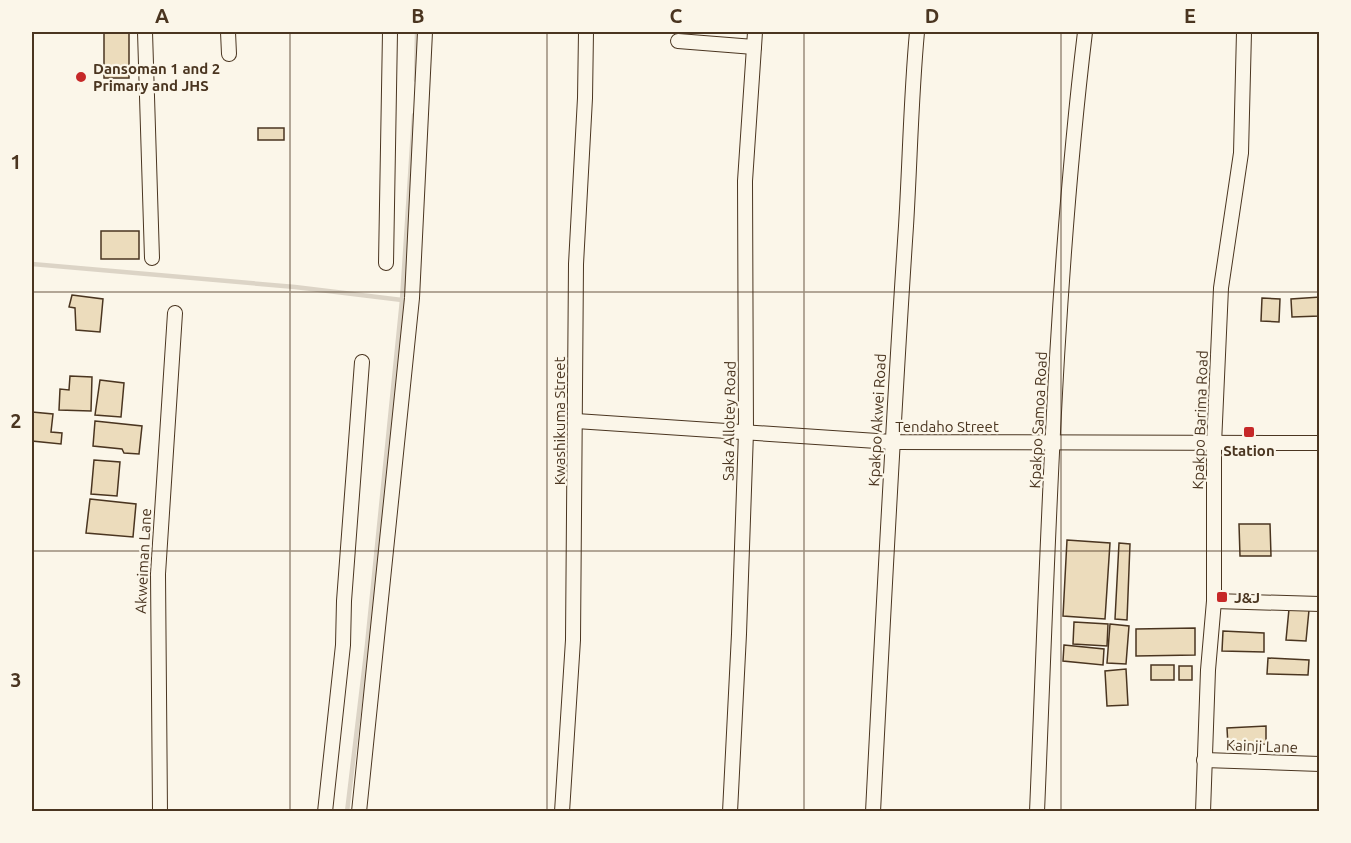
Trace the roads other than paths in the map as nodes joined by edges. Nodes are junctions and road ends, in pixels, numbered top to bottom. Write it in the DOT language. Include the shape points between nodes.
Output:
graph roads {
  1 [pos="145,32"];
  2 [pos="228,32"];
  3 [pos="390,32"];
  4 [pos="425,32"];
  5 [pos="586,32"];
  6 [pos="755,32"];
  7 [pos="917,32"];
  8 [pos="1085,32"];
  9 [pos="1244,32"];
  10 [pos="678,41"];
  11 [pos="754,47"];
  12 [pos="229,54"];
  13 [pos="152,258"];
  14 [pos="386,263"];
  15 [pos="175,313"];
  16 [pos="362,362"];
  17 [pos="576,421"];
  18 [pos="746,432"];
  19 [pos="892,442"];
  20 [pos="1053,443"];
  21 [pos="1320,443"];
  22 [pos="1214,444"];
  23 [pos="1214,601"];
  24 [pos="1320,604"];
  25 [pos="1204,760"];
  26 [pos="1320,764"];
  27 [pos="160,812"];
  28 [pos="325,812"];
  29 [pos="359,812"];
  30 [pos="562,812"];
  31 [pos="730,812"];
  32 [pos="873,812"];
  33 [pos="1037,812"];
  34 [pos="1203,812"];
  1 -- 13 [label="street"];
  2 -- 12 [label="street"];
  3 -- 14 [label="street"];
  4 -- 29 [label="street" via="412,298"];
  5 -- 17 [label="street, Kwashikuma Street" via="576,264"];
  6 -- 11 [label="street, Saka Allotey Road"];
  7 -- 19 [label="street, Kpakpo Akwei Road"];
  8 -- 20 [label="street, Kpakpo Samoa Road" via="1071,165"];
  9 -- 22 [label="street, Kpakpo Barima Road" via="1241,153 1221,288"];
  10 -- 11 [label="street"];
  11 -- 18 [label="street, Saka Allotey Road" via="745,181"];
  15 -- 27 [label="street, Akweiman Lane" via="158,574"];
  16 -- 28 [label="street" via="343,645"];
  17 -- 18 [label="street, Tendaho Street"];
  17 -- 30 [label="street, Kwashikuma Street" via="573,640"];
  18 -- 19 [label="street, Tendaho Street"];
  18 -- 31 [label="street, Saka Allotey Road"];
  19 -- 20 [label="street, Tendaho Street"];
  19 -- 32 [label="street, Kpakpo Akwei Road"];
  20 -- 22 [label="street, Tendaho Street"];
  20 -- 33 [label="street, Kpakpo Samoa Road"];
  21 -- 22 [label="street, Tendaho Street"];
  22 -- 23 [label="street, Kpakpo Barima Road"];
  23 -- 24 [label="street"];
  23 -- 25 [label="street, Kpakpo Barima Road"];
  25 -- 26 [label="street, Kainji Lane"];
  25 -- 34 [label="street, Kpakpo Barima Road"];
}
